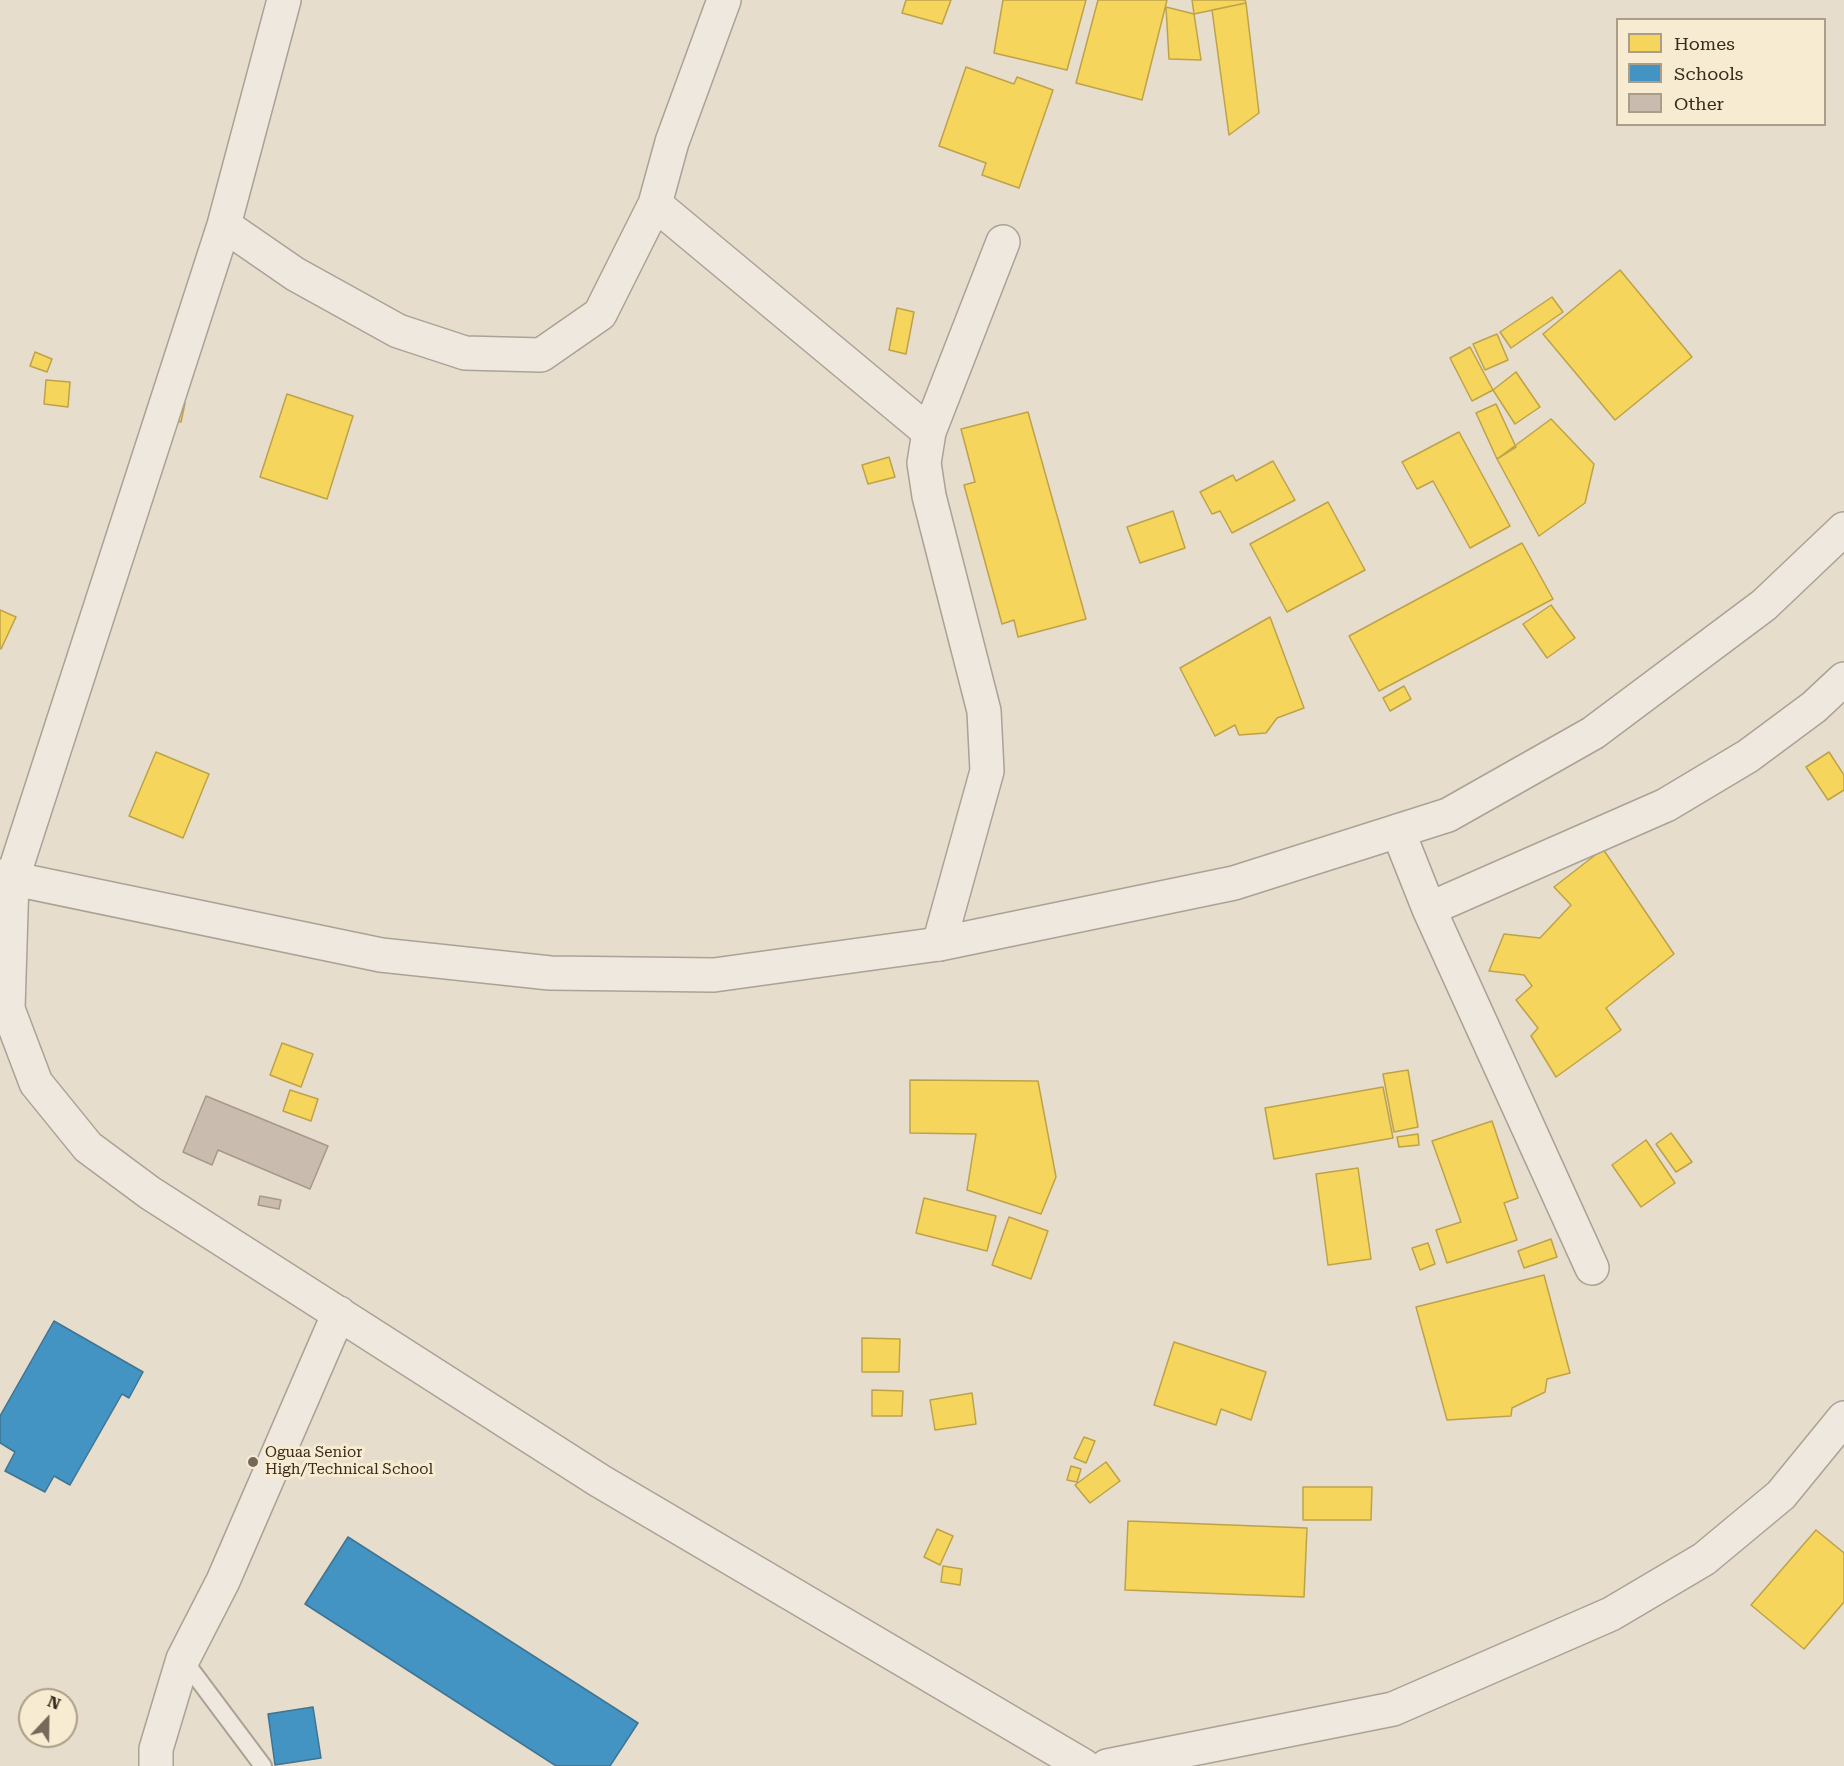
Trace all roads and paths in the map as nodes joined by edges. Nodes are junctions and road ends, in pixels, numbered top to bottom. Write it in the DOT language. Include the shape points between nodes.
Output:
graph roads {
  1 [pos="284,0"];
  2 [pos="724,0"];
  3 [pos="655,204"];
  4 [pos="224,225"];
  5 [pos="1003,242"];
  6 [pos="929,432"];
  7 [pos="1844,529"];
  8 [pos="1844,679"];
  9 [pos="1398,831"];
  10 [pos="6,878"];
  11 [pos="1429,909"];
  12 [pos="939,944"];
  13 [pos="1592,1268"];
  14 [pos="339,1314"];
  15 [pos="1844,1418"];
  16 [pos="183,1659"];
  17 [pos="156,1766"];
  18 [pos="263,1766"];
  19 [pos="1084,1766"];
  20 [pos="1107,1766"];
  1 -- 4 [label="street"];
  2 -- 3 [label="street" via="672,142"];
  3 -- 4 [label="street" via="600,314 541,355 465,352 398,331 295,274"];
  3 -- 6 [label="street"];
  4 -- 10 [label="street"];
  5 -- 6 [label="street"];
  6 -- 12 [label="street" via="924,463 929,496 984,711 987,771"];
  7 -- 9 [label="street" via="1764,605 1593,733 1448,815"];
  8 -- 11 [label="street" via="1748,756 1666,805"];
  9 -- 11 [label="street"];
  9 -- 12 [label="street" via="1234,883"];
  10 -- 12 [label="street" via="381,955 550,973 714,975"];
  10 -- 14 [label="street" via="8,1009 36,1083 88,1146 150,1193"];
  11 -- 13 [label="street"];
  14 -- 16 [label="street" via="223,1581"];
  14 -- 19 [label="street" via="600,1480"];
  15 -- 20 [label="street" via="1781,1495 1704,1559 1611,1614 1393,1709"];
  16 -- 17 [label="street" via="156,1749"];
  16 -- 18 [label="lane"];
}
